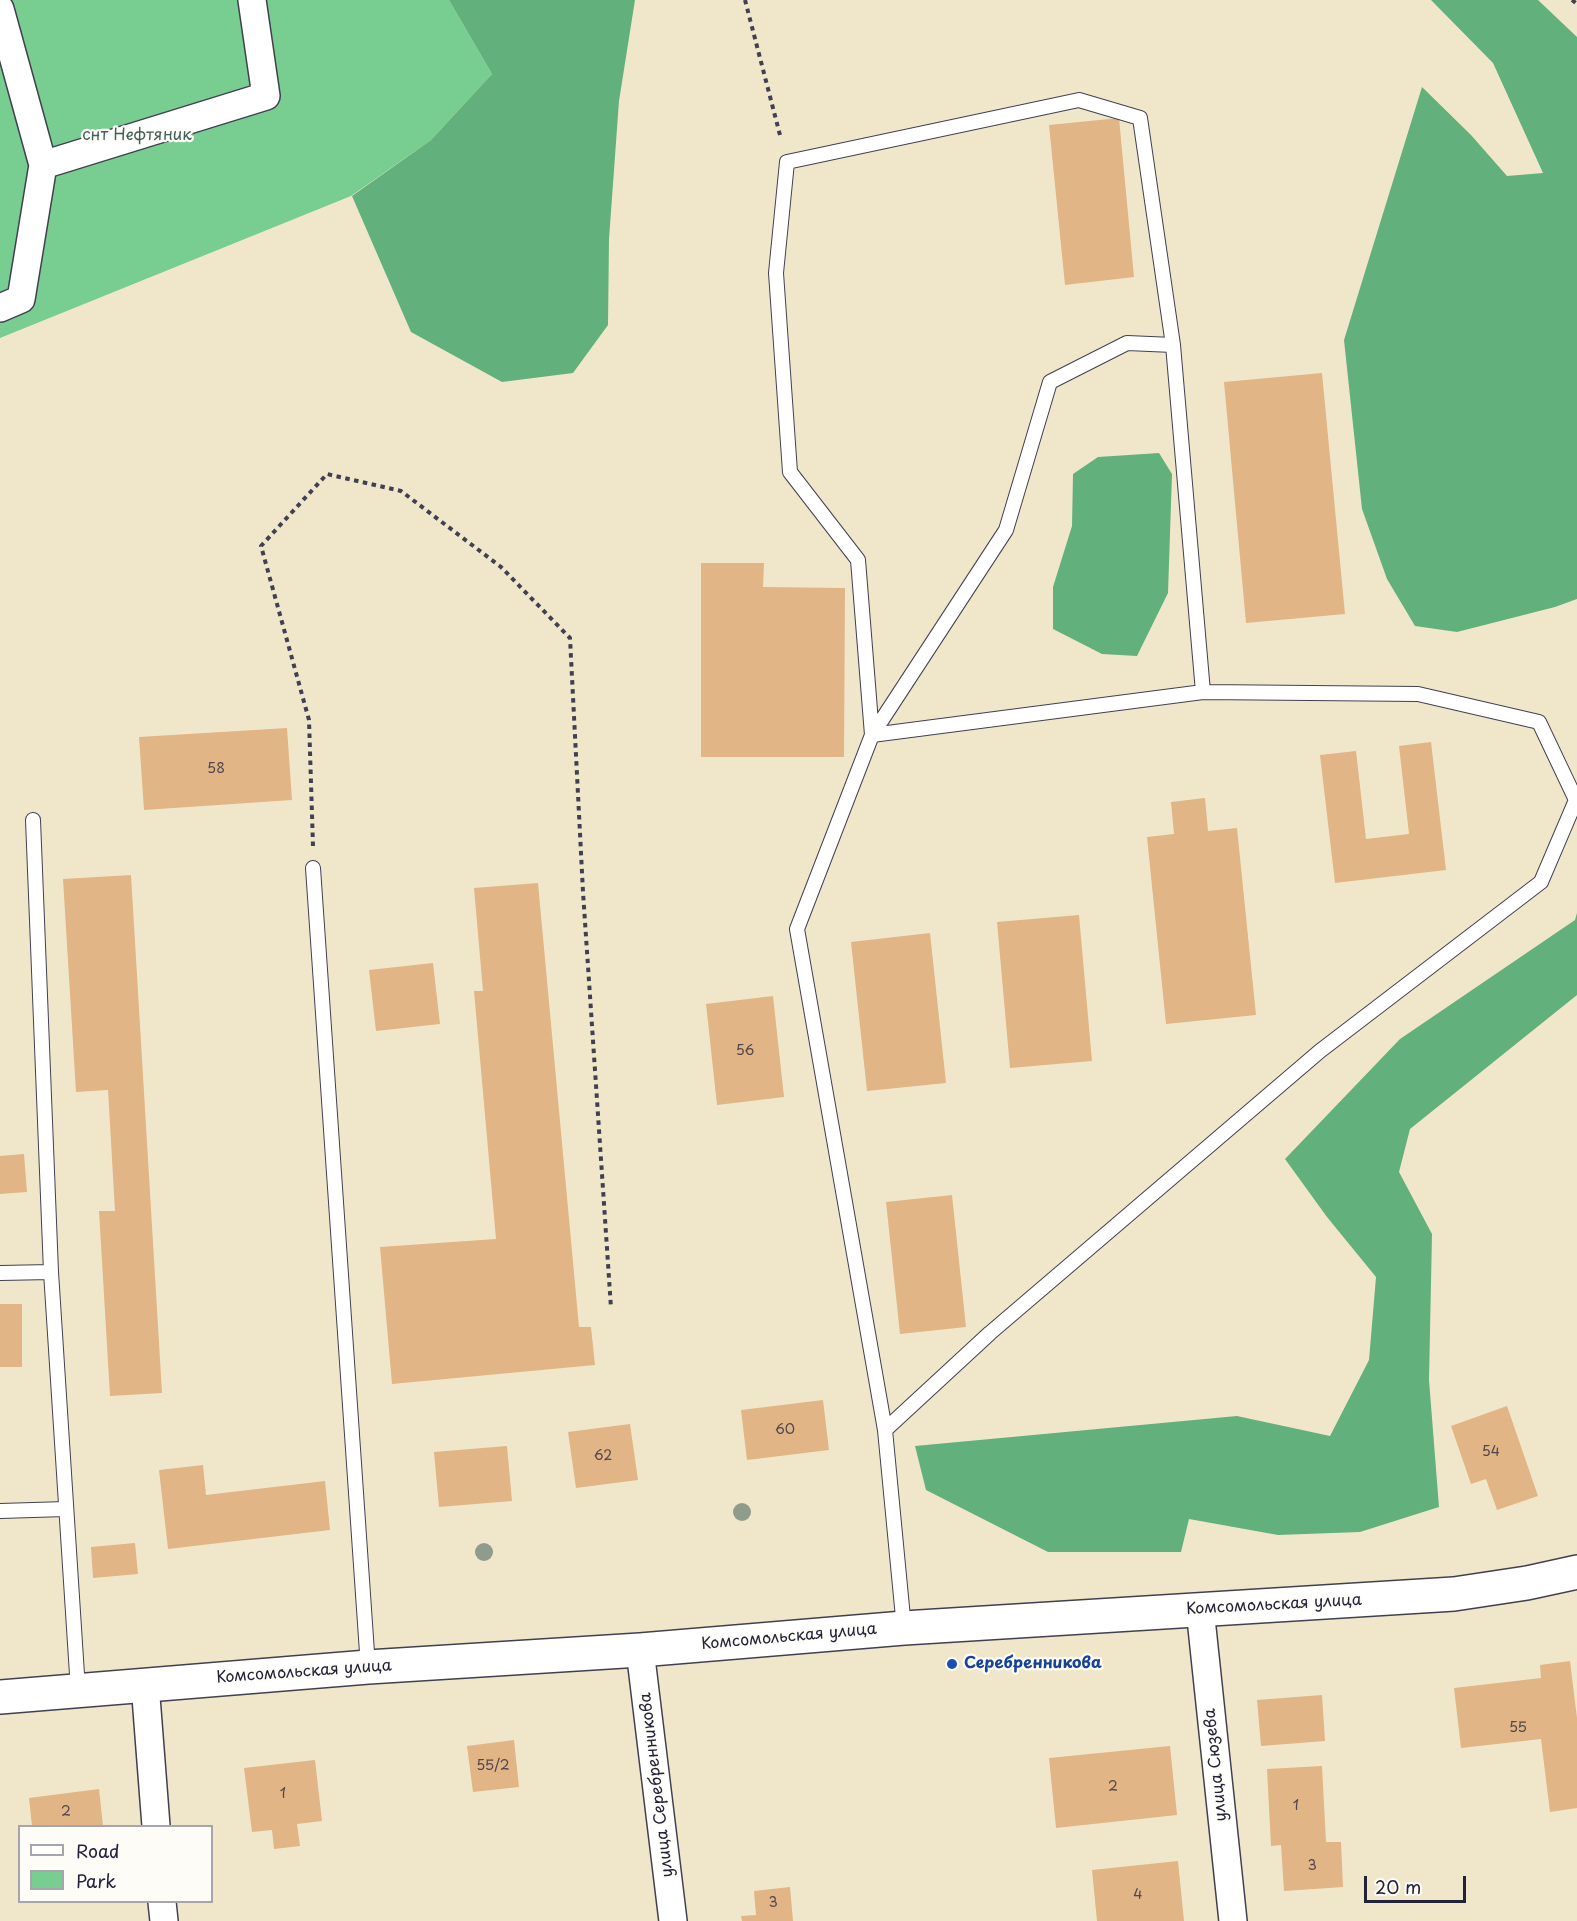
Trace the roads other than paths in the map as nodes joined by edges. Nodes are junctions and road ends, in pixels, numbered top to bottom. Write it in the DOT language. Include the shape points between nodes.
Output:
graph roads {
  1 [pos="252,0"];
  2 [pos="0,9"];
  3 [pos="43,165"];
  4 [pos="0,308"];
  5 [pos="1173,345"];
  6 [pos="1203,692"];
  7 [pos="872,735"];
  8 [pos="33,820"];
  9 [pos="313,868"];
  10 [pos="51,1272"];
  11 [pos="0,1273"];
  12 [pos="885,1430"];
  13 [pos="66,1509"];
  14 [pos="0,1511"];
  15 [pos="1577,1572"];
  16 [pos="1200,1609"];
  17 [pos="904,1628"];
  18 [pos="640,1650"];
  19 [pos="368,1667"];
  20 [pos="145,1684"];
  21 [pos="78,1690"];
  22 [pos="0,1698"];
  23 [pos="156,1825"];
  24 [pos="162,1903"];
  25 [pos="164,1921"];
  26 [pos="673,1921"];
  27 [pos="1233,1921"];
  1 -- 3 [label="street" via="266,96"];
  2 -- 3 [label="street"];
  3 -- 4 [label="street" via="21,299"];
  5 -- 6 [label="lane"];
  5 -- 7 [label="lane" via="1126,343 1050,382 1006,530"];
  5 -- 7 [label="lane" via="1140,118 1079,100 787,162 776,273 790,472 858,560"];
  6 -- 7 [label="lane"];
  6 -- 12 [label="lane" via="1418,694 1539,723 1576,800 1540,882 1320,1051 990,1333"];
  7 -- 12 [label="lane" via="797,929"];
  8 -- 10 [label="lane"];
  9 -- 19 [label="lane"];
  10 -- 11 [label="lane"];
  10 -- 13 [label="lane"];
  12 -- 17 [label="lane"];
  13 -- 14 [label="lane"];
  13 -- 21 [label="lane"];
  15 -- 16 [label="main road, Комсомольская улица" via="1454,1594"];
  16 -- 17 [label="main road, Комсомольская улица"];
  16 -- 27 [label="street, улица Сюзева"];
  17 -- 18 [label="main road, Комсомольская улица"];
  18 -- 19 [label="main road, Комсомольская улица"];
  18 -- 26 [label="street, улица Серебренникова"];
  19 -- 20 [label="main road, Комсомольская улица"];
  20 -- 21 [label="main road, Комсомольская улица"];
  20 -- 23 [label="street"];
  21 -- 22 [label="main road, Комсомольская улица"];
  24 -- 25 [label="street"];
}
